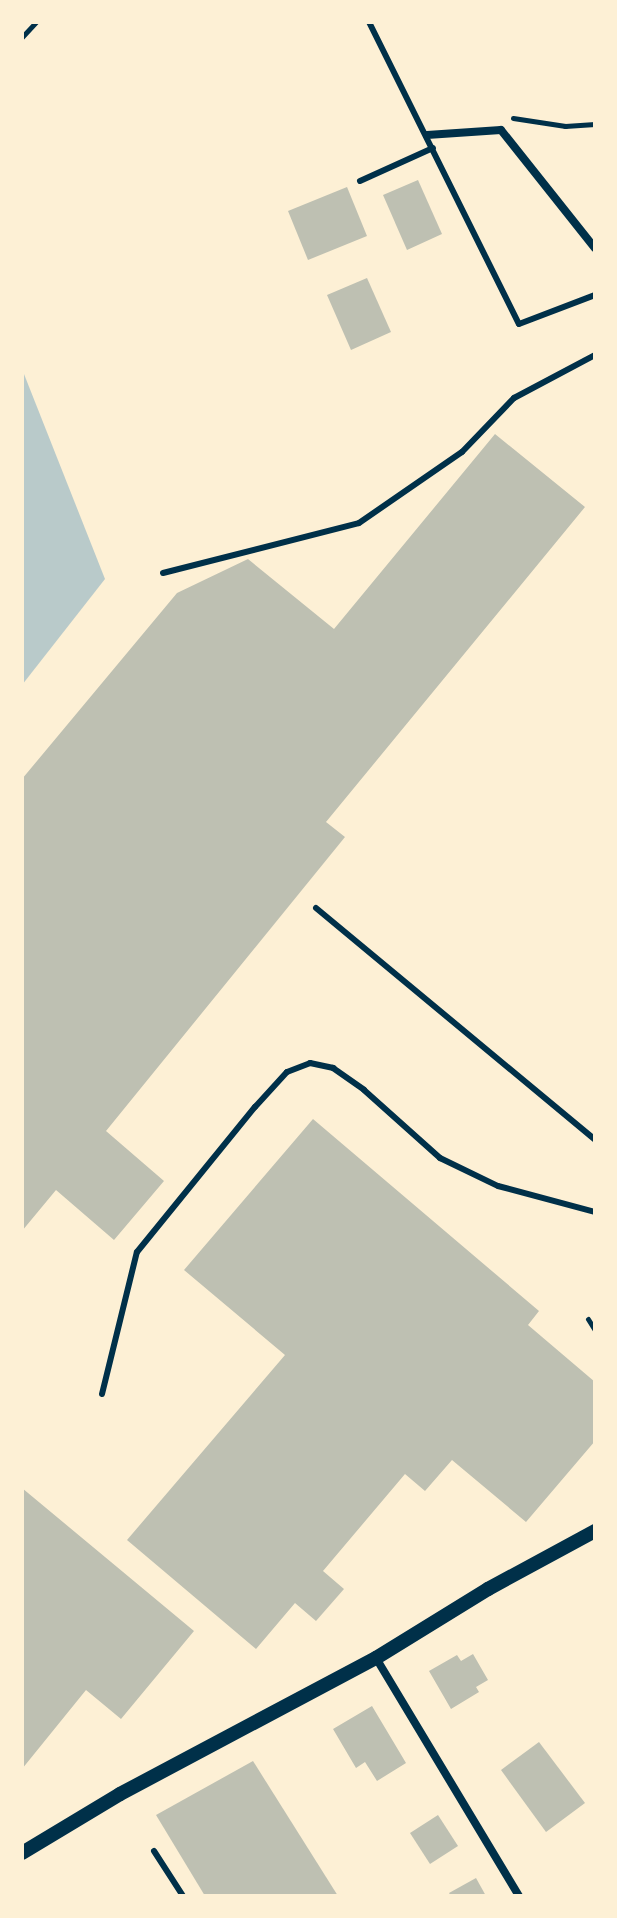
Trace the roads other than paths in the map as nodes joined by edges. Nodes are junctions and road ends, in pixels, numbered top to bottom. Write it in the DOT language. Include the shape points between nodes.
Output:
graph roads {
  1 [pos="369,22"];
  2 [pos="427,135"];
  3 [pos="433,148"];
  4 [pos="360,181"];
  5 [pos="595,248"];
  6 [pos="595,295"];
  7 [pos="595,355"];
  8 [pos="163,573"];
  9 [pos="316,908"];
  10 [pos="595,1140"];
  11 [pos="595,1212"];
  12 [pos="102,1394"];
  13 [pos="595,1531"];
  14 [pos="376,1658"];
  15 [pos="154,1851"];
  16 [pos="22,1853"];
  17 [pos="183,1896"];
  18 [pos="519,1896"];
  1 -- 2 [label="lane"];
  2 -- 3 [label="lane"];
  2 -- 5 [label="street" via="501,130"];
  3 -- 4 [label="lane"];
  3 -- 6 [label="lane" via="519,324"];
  7 -- 8 [label="lane" via="514,398 462,452 359,523"];
  9 -- 10 [label="lane"];
  11 -- 12 [label="lane" via="498,1186 440,1158 364,1090 333,1068 310,1063 287,1072 137,1252"];
  13 -- 14 [label="street"];
  14 -- 16 [label="street" via="120,1794"];
  14 -- 18 [label="street"];
  15 -- 17 [label="lane"];
}
